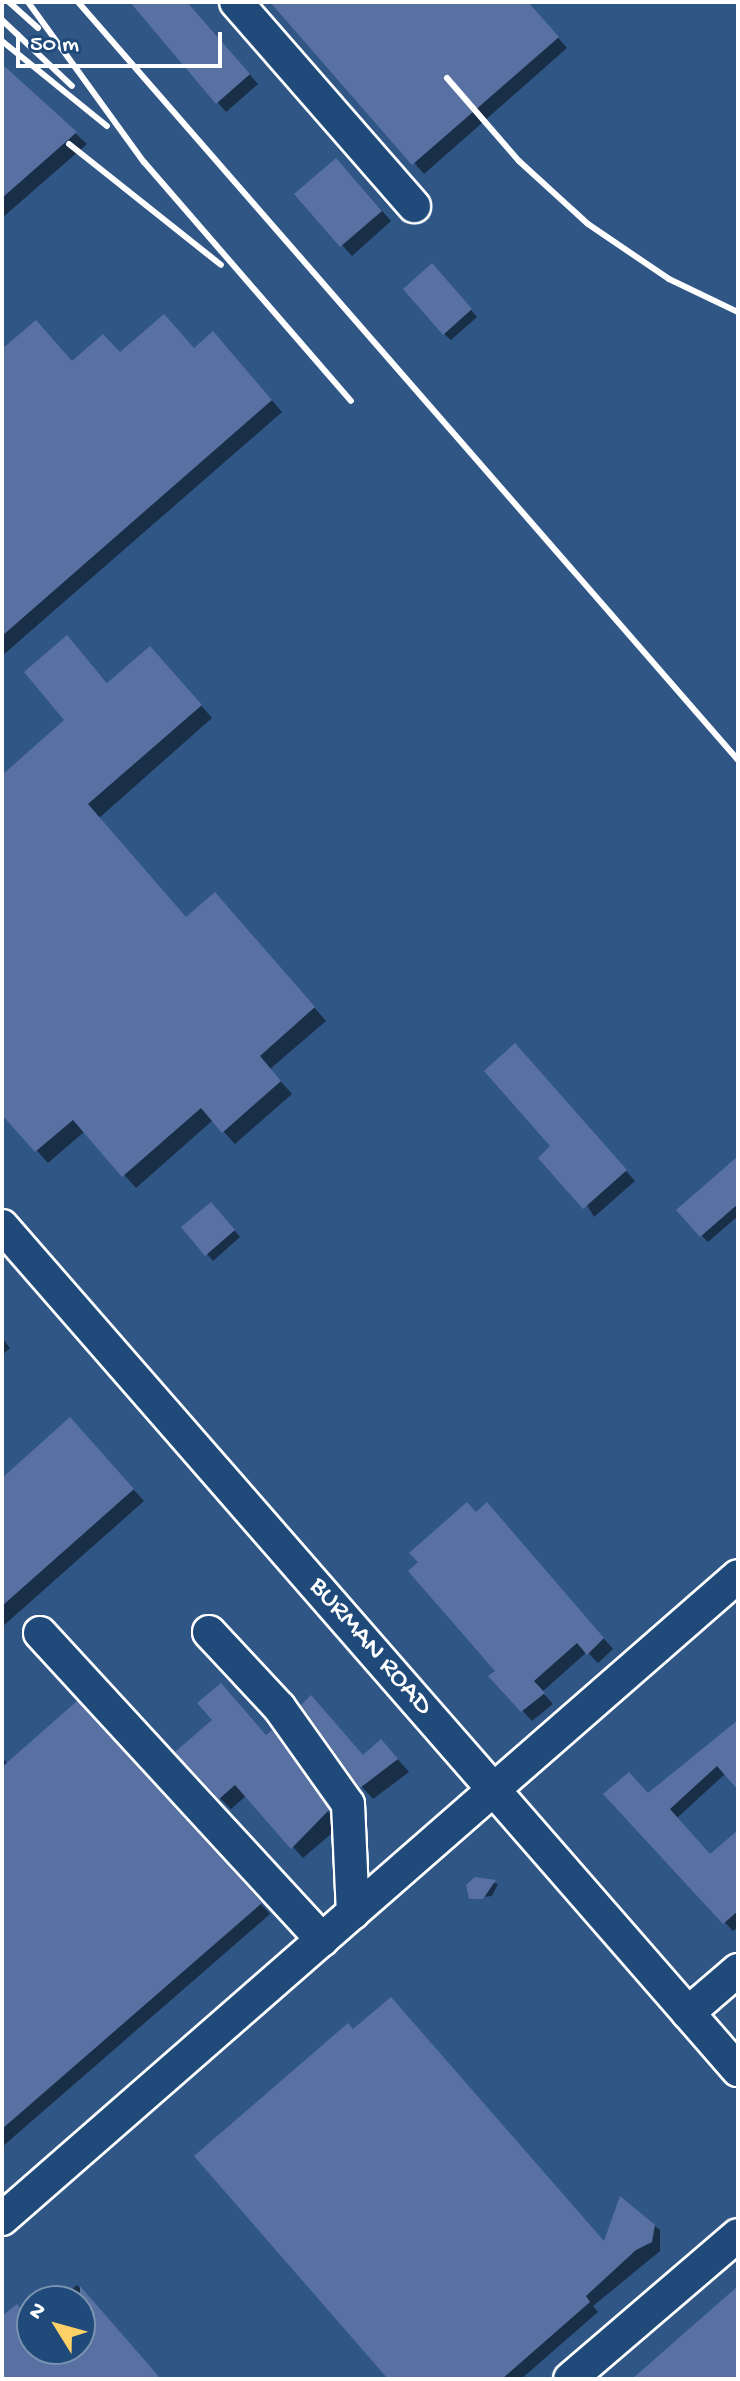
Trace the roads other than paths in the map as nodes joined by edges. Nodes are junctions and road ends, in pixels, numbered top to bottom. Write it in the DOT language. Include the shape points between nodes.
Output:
graph roads {
  1 [pos="236,2"];
  2 [pos="414,206"];
  3 [pos="2,1226"];
  4 [pos="738,1576"];
  5 [pos="209,1632"];
  6 [pos="40,1633"];
  7 [pos="495,1790"];
  8 [pos="353,1913"];
  9 [pos="322,1940"];
  10 [pos="738,1970"];
  11 [pos="688,2013"];
  12 [pos="738,2070"];
  13 [pos="2,2219"];
  14 [pos="738,2235"];
  15 [pos="570,2379"];
  1 -- 2 [label="street"];
  3 -- 7 [label="street, BURMAN ROAD"];
  4 -- 7 [label="street"];
  5 -- 8 [label="street" via="279,1707 348,1804"];
  6 -- 9 [label="street"];
  7 -- 8 [label="street"];
  7 -- 11 [label="street, BURMAN ROAD"];
  8 -- 9 [label="street"];
  9 -- 13 [label="street"];
  10 -- 11 [label="street"];
  11 -- 12 [label="street, BURMAN ROAD"];
  14 -- 15 [label="street"];
}
